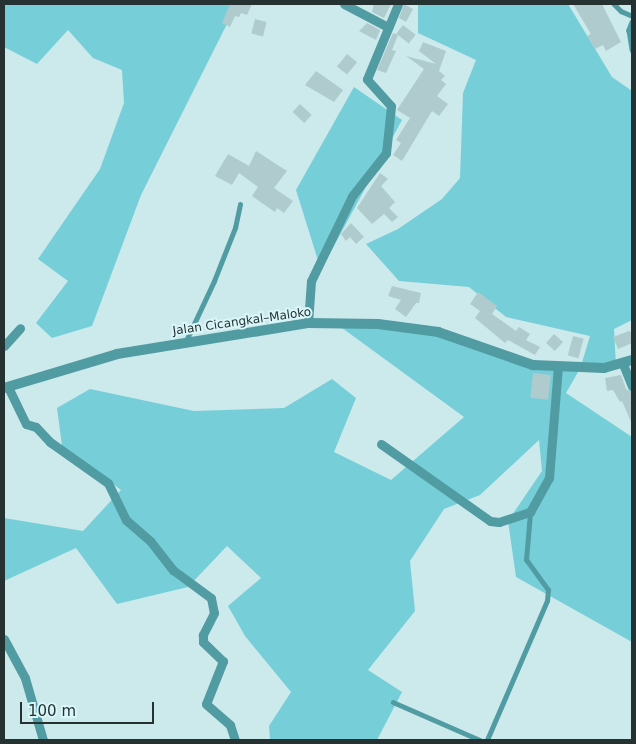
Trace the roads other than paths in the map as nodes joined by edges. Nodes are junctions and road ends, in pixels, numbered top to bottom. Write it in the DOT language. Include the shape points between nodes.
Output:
graph roads {
  1 [pos="344,4"];
  2 [pos="398,4"];
  3 [pos="614,4"];
  4 [pos="632,16"];
  5 [pos="632,22"];
  6 [pos="388,26"];
  7 [pos="632,50"];
  8 [pos="240,205"];
  9 [pos="308,323"];
  10 [pos="20,328"];
  11 [pos="185,343"];
  12 [pos="4,346"];
  13 [pos="628,362"];
  14 [pos="558,367"];
  15 [pos="632,386"];
  16 [pos="6,387"];
  17 [pos="381,444"];
  18 [pos="530,512"];
  19 [pos="4,639"];
  20 [pos="393,702"];
  21 [pos="43,740"];
  22 [pos="235,740"];
  23 [pos="480,740"];
  24 [pos="487,740"];
  1 -- 6 [label="street"];
  2 -- 6 [label="street"];
  3 -- 4 [label="lane"];
  5 -- 7 [label="lane" via="629,30"];
  6 -- 9 [label="street" via="366,79 391,106 386,153 352,196 311,281"];
  8 -- 11 [label="lane" via="235,228 214,281"];
  9 -- 11 [label="street, Jalan Cicangkal–Maloko"];
  9 -- 14 [label="street, Jalan Cicangkal–Maloko" via="378,324 438,332 513,359"];
  10 -- 12 [label="street"];
  11 -- 16 [label="street, Jalan Cicangkal–Maloko" via="117,354"];
  13 -- 14 [label="street, Jalan Cicangkal–Maloko" via="604,368"];
  13 -- 15 [label="street"];
  14 -- 18 [label="street" via="549,478"];
  16 -- 22 [label="street" via="26,424 36,427 50,442 108,483 126,520 151,542 173,570 212,598 214,613 203,642 224,661 206,704 230,725"];
  17 -- 18 [label="street" via="490,521 499,522"];
  18 -- 24 [label="lane" via="526,560 548,590 547,601"];
  19 -- 21 [label="street" via="21,668"];
  20 -- 23 [label="lane"];
}
